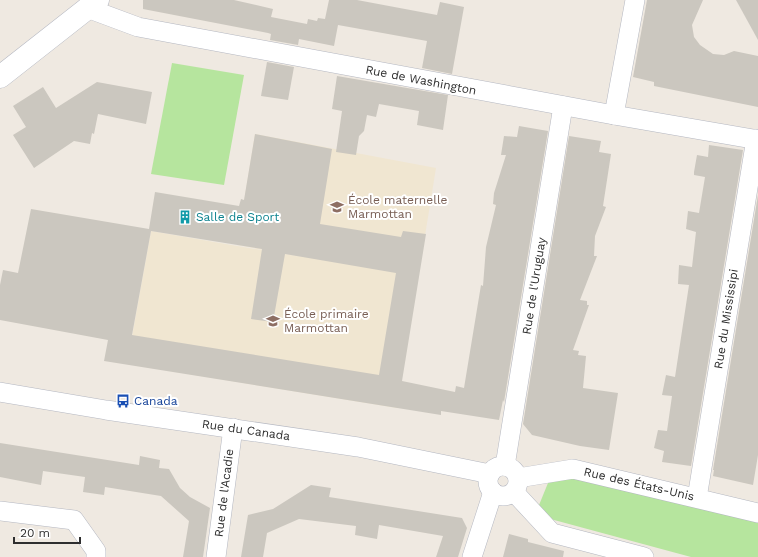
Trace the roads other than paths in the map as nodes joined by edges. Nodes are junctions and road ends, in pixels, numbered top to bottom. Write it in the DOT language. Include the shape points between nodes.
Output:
graph roads {
  1 [pos="635,0"];
  2 [pos="93,4"];
  3 [pos="0,77"];
  4 [pos="563,106"];
  5 [pos="614,115"];
  6 [pos="757,140"];
  7 [pos="0,392"];
  8 [pos="233,428"];
  9 [pos="507,478"];
  10 [pos="698,498"];
  11 [pos="0,510"];
  12 [pos="758,513"];
  13 [pos="96,557"];
  14 [pos="216,557"];
  15 [pos="472,557"];
  16 [pos="644,557"];
  1 -- 5 [label="street"];
  2 -- 3 [label="street"];
  2 -- 4 [label="street, Rue de Washington" via="138,27"];
  4 -- 5 [label="street, Rue de Washington"];
  4 -- 9 [label="street, Rue de l'Uruguay"];
  5 -- 6 [label="street, Rue de Washington"];
  6 -- 10 [label="street, Rue du Mississipi"];
  7 -- 8 [label="street, Rue du Canada"];
  8 -- 9 [label="street, Rue du Canada" via="358,447"];
  8 -- 14 [label="street, Rue de l'Acadie"];
  9 -- 10 [label="street, Rue des États-Unis" via="573,469"];
  9 -- 15 [label="street" via="489,486 494,492"];
  9 -- 16 [label="street" via="552,533"];
  10 -- 12 [label="street, Rue des États-Unis"];
  11 -- 13 [label="street" via="74,520 96,551"];
}
